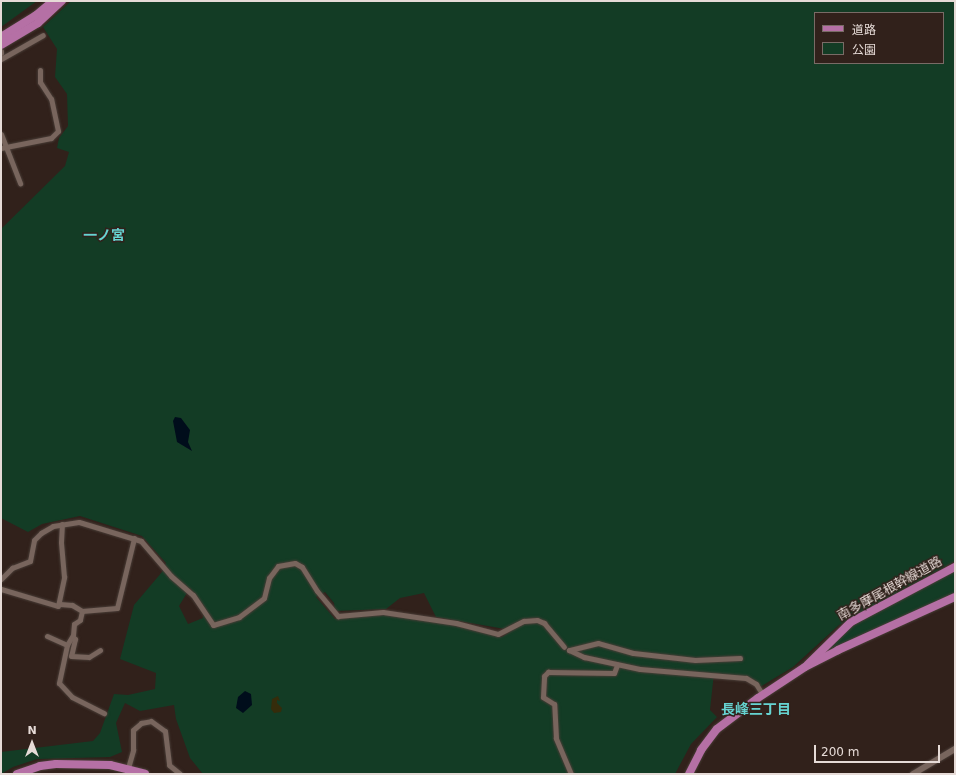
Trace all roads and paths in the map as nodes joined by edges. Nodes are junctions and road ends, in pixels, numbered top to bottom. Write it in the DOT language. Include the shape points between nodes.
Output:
graph roads {
  1 [pos="53,1"];
  2 [pos="62,1"];
  3 [pos="43,35"];
  4 [pos="1,37"];
  5 [pos="1,45"];
  6 [pos="1,59"];
  7 [pos="40,70"];
  8 [pos="1,134"];
  9 [pos="4,148"];
  10 [pos="20,183"];
  11 [pos="62,524"];
  12 [pos="134,538"];
  13 [pos="955,567"];
  14 [pos="1,579"];
  15 [pos="1,589"];
  16 [pos="955,597"];
  17 [pos="60,604"];
  18 [pos="82,611"];
  19 [pos="47,636"];
  20 [pos="72,637"];
  21 [pos="66,645"];
  22 [pos="564,647"];
  23 [pos="100,650"];
  24 [pos="740,658"];
  25 [pos="617,665"];
  26 [pos="805,667"];
  27 [pos="763,695"];
  28 [pos="104,713"];
  29 [pos="955,749"];
  30 [pos="128,768"];
  31 [pos="17,774"];
  32 [pos="145,774"];
  33 [pos="180,774"];
  34 [pos="571,774"];
  35 [pos="689,774"];
  36 [pos="913,774"];
  1 -- 4 [label="main road" via="35,16"];
  2 -- 5 [label="main road" via="38,23"];
  3 -- 6 [label="street"];
  7 -- 9 [label="street" via="40,82 51,99 58,131 51,138"];
  8 -- 9 [label="street"];
  9 -- 10 [label="street"];
  11 -- 12 [label="street" via="79,522"];
  11 -- 14 [label="street" via="38,536 33,543 30,561 12,568"];
  11 -- 17 [label="street" via="64,576"];
  12 -- 18 [label="street" via="117,608"];
  12 -- 22 [label="street" via="193,595 213,624 239,617 264,598 269,578 278,566 295,563 302,567 317,591 338,616 383,612 456,623 498,634 524,621 537,620 544,624"];
  13 -- 26 [label="main road, 南多摩尾根幹線道路" via="851,622"];
  15 -- 17 [label="street" via="57,607"];
  16 -- 26 [label="main road, 南多摩尾根幹線道路"];
  17 -- 18 [label="street" via="72,605"];
  18 -- 20 [label="street" via="80,620 74,624"];
  19 -- 21 [label="street"];
  20 -- 21 [label="street"];
  20 -- 23 [label="street" via="75,639 71,656 89,657"];
  21 -- 28 [label="street" via="60,685 76,700"];
  24 -- 25 [label="street" via="695,660 632,652 598,643 569,650 584,657"];
  25 -- 27 [label="street" via="665,673 746,678 756,684"];
  25 -- 34 [label="street" via="614,673 548,672 544,676 543,697 554,704 556,738"];
  26 -- 27 [label="main road, 南多摩尾根幹線道路"];
  27 -- 35 [label="main road, 南多摩尾根幹線道路" via="717,729 701,750"];
  29 -- 36 [label="street"];
  30 -- 31 [label="main road" via="56,764 40,766"];
  30 -- 32 [label="main road"];
  30 -- 33 [label="street" via="133,750 133,730 141,723 151,721 165,731 168,742 167,762 171,769"];
}
